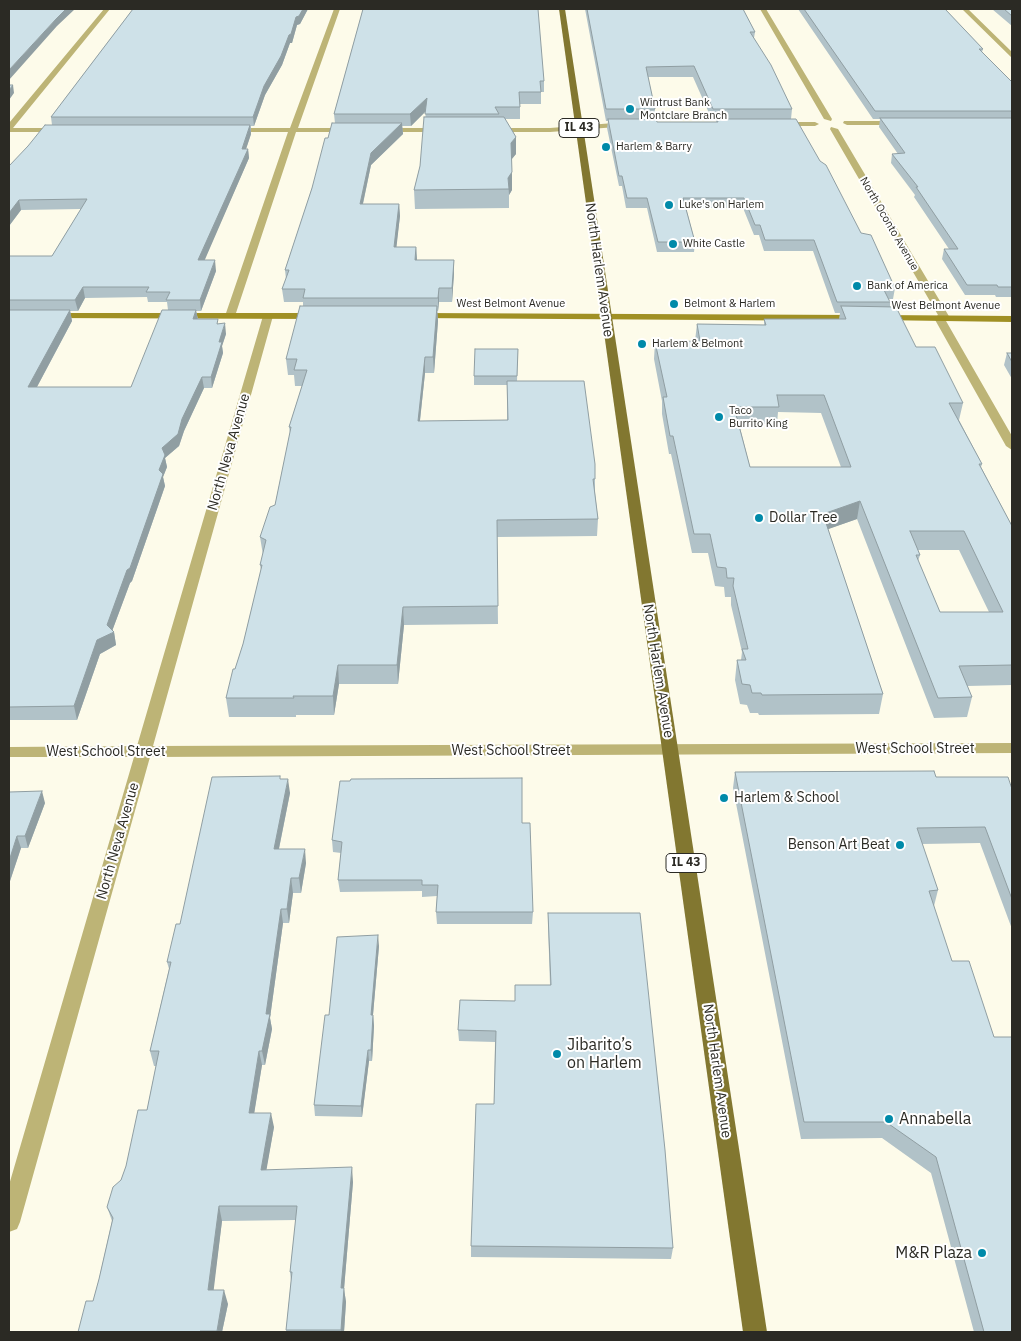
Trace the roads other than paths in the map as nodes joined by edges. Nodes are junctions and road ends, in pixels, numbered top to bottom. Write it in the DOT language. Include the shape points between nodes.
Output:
graph roads {
  1 [pos="107,9"];
  2 [pos="337,9"];
  3 [pos="562,9"];
  4 [pos="763,9"];
  5 [pos="965,9"];
  6 [pos="1012,56"];
  7 [pos="828,119"];
  8 [pos="846,123"];
  9 [pos="905,123"];
  10 [pos="638,124"];
  11 [pos="769,124"];
  12 [pos="579,127"];
  13 [pos="824,127"];
  14 [pos="9,129"];
  15 [pos="72,130"];
  16 [pos="218,130"];
  17 [pos="293,130"];
  18 [pos="360,130"];
  19 [pos="370,130"];
  20 [pos="455,130"];
  21 [pos="485,130"];
  22 [pos="36,316"];
  23 [pos="230,316"];
  24 [pos="268,316"];
  25 [pos="326,316"];
  26 [pos="404,316"];
  27 [pos="606,316"];
  28 [pos="942,318"];
  29 [pos="1012,319"];
  30 [pos="1012,446"];
  31 [pos="1012,748"];
  32 [pos="670,750"];
  33 [pos="9,752"];
  34 [pos="143,752"];
  35 [pos="9,1222"];
  36 [pos="755,1332"];
  1 -- 14 [label="street"];
  2 -- 17 [label="street"];
  3 -- 12 [label="main road, North Harlem Avenue / IL 43"];
  4 -- 7 [label="street"];
  5 -- 6 [label="street"];
  7 -- 8 [label="street"];
  7 -- 13 [label="street" via="819,120"];
  8 -- 9 [label="street"];
  8 -- 13 [label="street" via="845,127"];
  10 -- 12 [label="street"];
  11 -- 13 [label="street"];
  12 -- 21 [label="street"];
  12 -- 27 [label="main road, North Harlem Avenue / IL 43"];
  13 -- 28 [label="street, North Oconto Avenue"];
  14 -- 15 [label="street"];
  16 -- 17 [label="street"];
  17 -- 18 [label="street"];
  17 -- 23 [label="street"];
  19 -- 20 [label="street"];
  22 -- 23 [label="main road"];
  23 -- 24 [label="main road"];
  24 -- 25 [label="main road"];
  24 -- 34 [label="street, North Neva Avenue"];
  26 -- 27 [label="main road, West Belmont Avenue"];
  27 -- 28 [label="main road, West Belmont Avenue"];
  27 -- 32 [label="main road, North Harlem Avenue / IL 43"];
  28 -- 29 [label="main road, West Belmont Avenue"];
  28 -- 30 [label="street, North Oconto Avenue"];
  31 -- 32 [label="street, West School Street"];
  32 -- 34 [label="street, West School Street"];
  32 -- 36 [label="main road, North Harlem Avenue / IL 43"];
  33 -- 34 [label="street, West School Street"];
  34 -- 35 [label="street, North Neva Avenue"];
}
